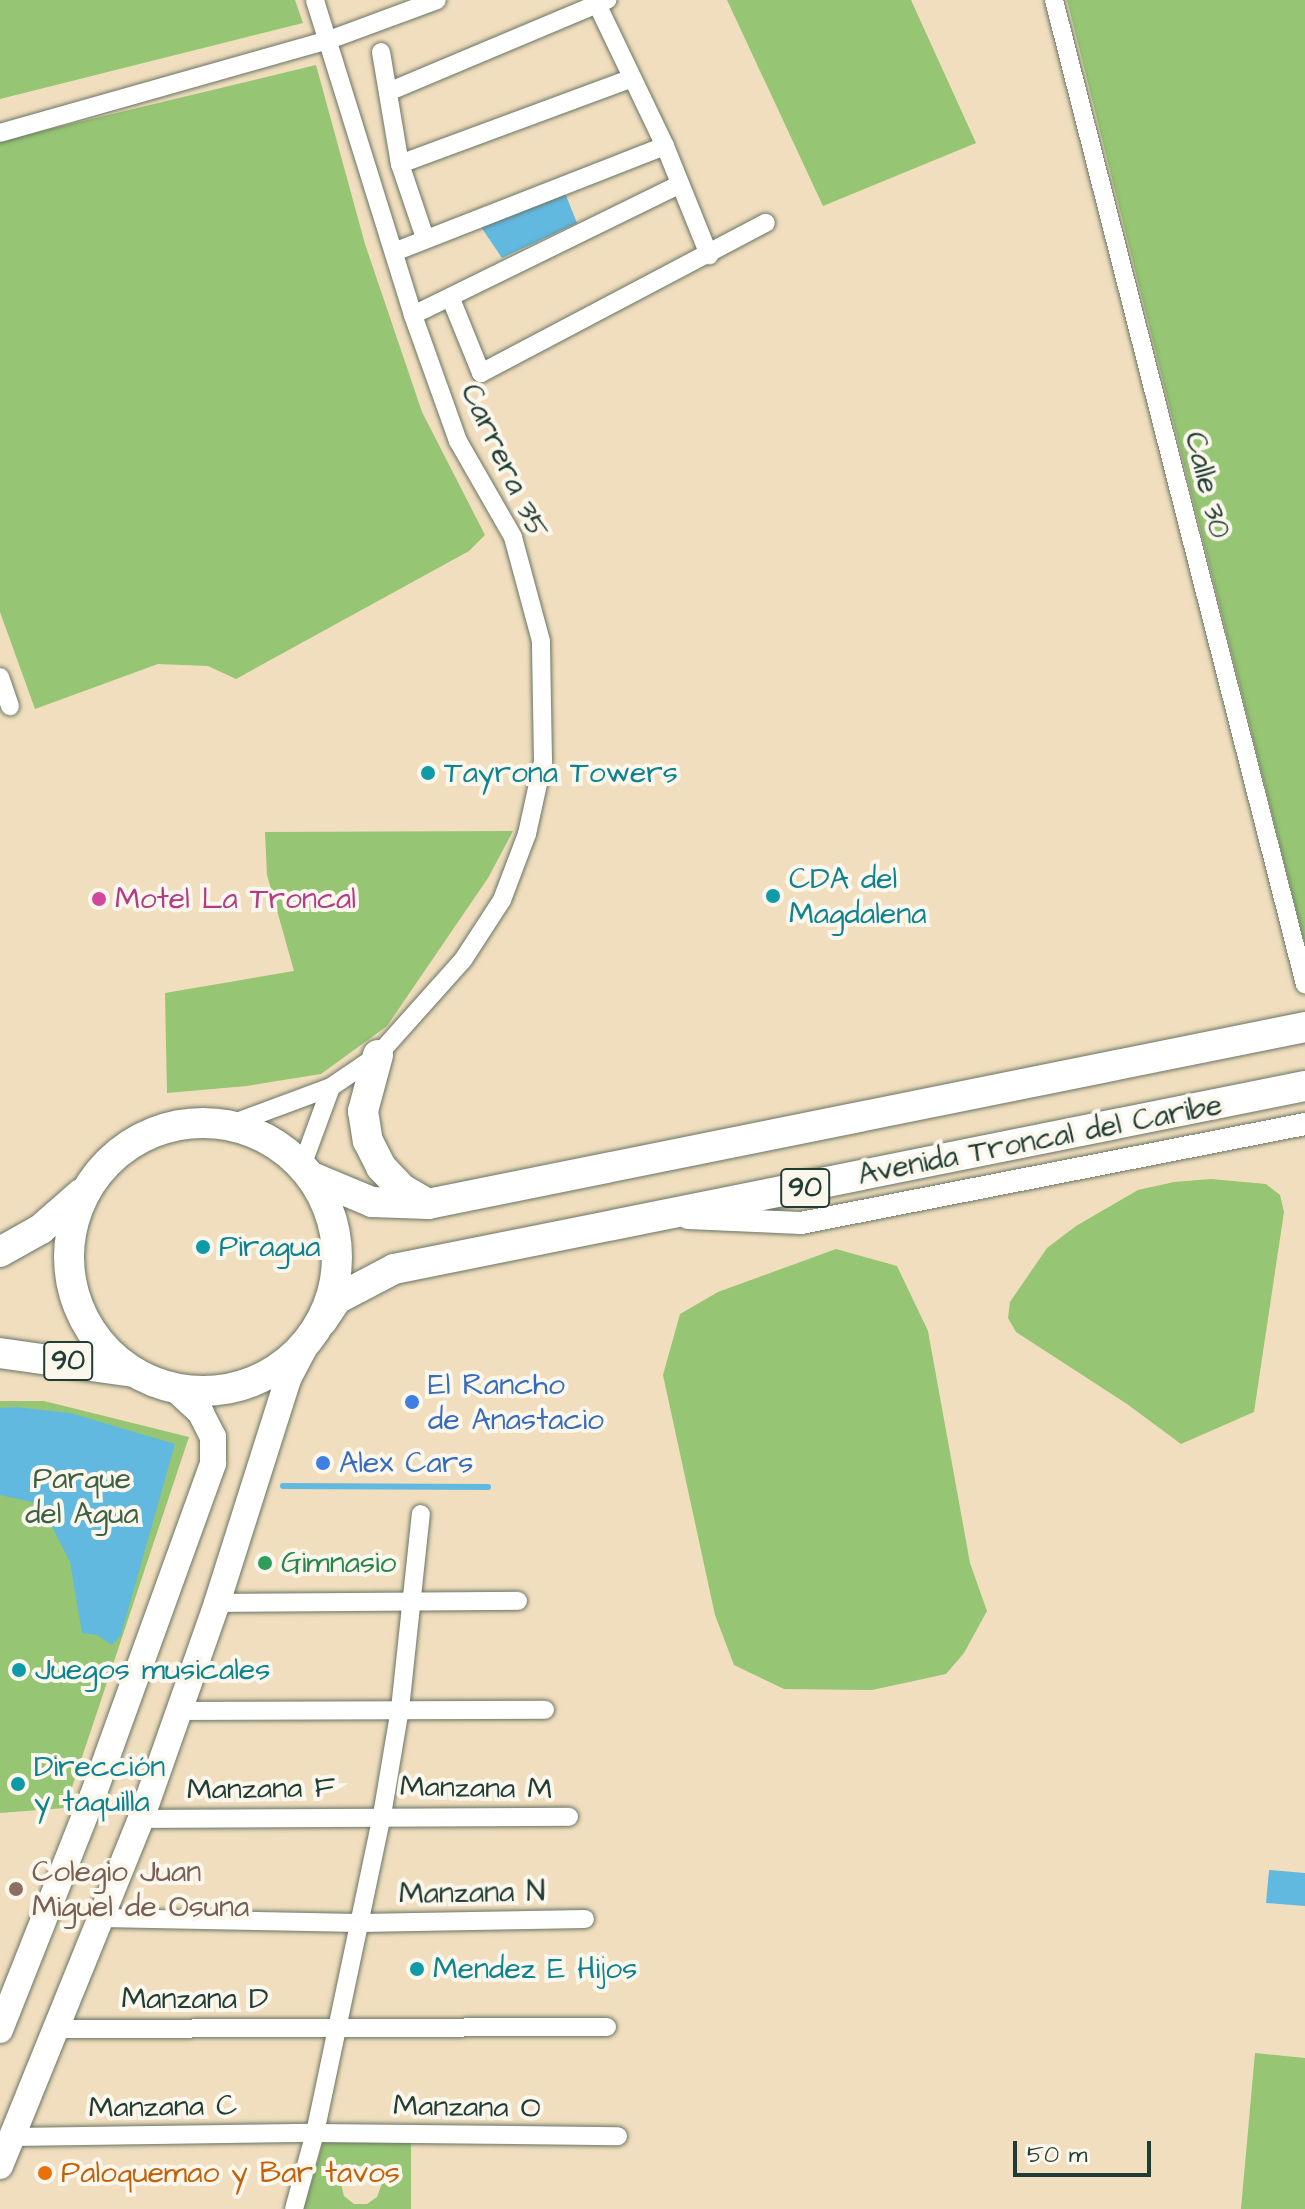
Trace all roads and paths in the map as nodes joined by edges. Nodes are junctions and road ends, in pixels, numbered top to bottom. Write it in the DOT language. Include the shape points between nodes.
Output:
graph roads {
  1 [pos="315,0"];
  2 [pos="437,0"];
  3 [pos="1054,0"];
  4 [pos="603,2"];
  5 [pos="329,40"];
  6 [pos="381,52"];
  7 [pos="630,79"];
  8 [pos="388,92"];
  9 [pos="0,133"];
  10 [pos="665,146"];
  11 [pos="400,164"];
  12 [pos="680,184"];
  13 [pos="766,223"];
  14 [pos="425,238"];
  15 [pos="394,252"];
  16 [pos="709,255"];
  17 [pos="451,299"];
  18 [pos="413,315"];
  19 [pos="0,677"];
  20 [pos="10,706"];
  21 [pos="1305,985"];
  22 [pos="1305,1027"];
  23 [pos="378,1055"];
  24 [pos="1305,1086"];
  25 [pos="331,1087"];
  26 [pos="1305,1124"];
  27 [pos="229,1125"];
  28 [pos="100,1171"];
  29 [pos="307,1172"];
  30 [pos="428,1204"];
  31 [pos="659,1217"];
  32 [pos="0,1252"];
  33 [pos="315,1331"];
  34 [pos="0,1353"];
  35 [pos="136,1372"];
  36 [pos="173,1387"];
  37 [pos="421,1514"];
  38 [pos="518,1601"];
  39 [pos="412,1602"];
  40 [pos="217,1603"];
  41 [pos="400,1709"];
  42 [pos="545,1710"];
  43 [pos="181,1711"];
  44 [pos="382,1815"];
  45 [pos="569,1817"];
  46 [pos="141,1819"];
  47 [pos="101,1918"];
  48 [pos="585,1919"];
  49 [pos="360,1923"];
  50 [pos="335,2026"];
  51 [pos="607,2027"];
  52 [pos="56,2029"];
  53 [pos="0,2030"];
  54 [pos="315,2133"];
  55 [pos="618,2136"];
  56 [pos="12,2137"];
  57 [pos="0,2166"];
  58 [pos="294,2209"];
  1 -- 5 [label="street, Carrera 35"];
  2 -- 5 [label="street"];
  3 -- 21 [label="street, Calle 30"];
  4 -- 7 [label="street"];
  4 -- 8 [label="street"];
  5 -- 9 [label="street"];
  5 -- 15 [label="street, Carrera 35"];
  6 -- 8 [label="street"];
  7 -- 10 [label="street"];
  7 -- 11 [label="street"];
  8 -- 11 [label="street"];
  10 -- 12 [label="street"];
  10 -- 14 [label="street"];
  11 -- 14 [label="street"];
  12 -- 16 [label="street"];
  12 -- 17 [label="street"];
  13 -- 16 [label="street"];
  14 -- 15 [label="street"];
  15 -- 18 [label="street, Carrera 35"];
  16 -- 17 [label="street" via="481,373"];
  17 -- 18 [label="street"];
  18 -- 23 [label="street, Carrera 35" via="458,441 513,537 541,641 543,761 527,834 502,900 463,960"];
  19 -- 20 [label="street"];
  22 -- 30 [label="highway, Avenida Troncal del Caribe / 90"];
  23 -- 25 [label="street, Carrera 35"];
  23 -- 30 [label="highway" via="363,1111 368,1141 381,1167 402,1189"];
  24 -- 31 [label="highway, Avenida Troncal del Caribe / 90"];
  25 -- 27 [label="street, Carrera 35"];
  25 -- 29 [label="street"];
  26 -- 31 [label="street" via="801,1223"];
  27 -- 28 [label="highway" via="169,1127 141,1138"];
  27 -- 29 [label="highway" via="281,1147"];
  28 -- 32 [label="highway" via="71,1206"];
  28 -- 35 [label="highway" via="73,1222 71,1280 93,1333"];
  29 -- 30 [label="highway, Avenida Troncal del Caribe / 90" via="372,1202"];
  29 -- 33 [label="highway" via="333,1223 337,1248 332,1298"];
  31 -- 33 [label="highway, Avenida Troncal del Caribe / 90" via="394,1269 337,1299"];
  33 -- 36 [label="highway" via="270,1373 247,1383 222,1389"];
  33 -- 40 [label="main road" via="288,1379"];
  34 -- 35 [label="highway, 90"];
  35 -- 36 [label="highway"];
  36 -- 53 [label="main road" via="201,1413 213,1437 213,1463 92,1798"];
  37 -- 39 [label="street"];
  38 -- 39 [label="street"];
  39 -- 40 [label="street"];
  39 -- 41 [label="street"];
  40 -- 43 [label="main road"];
  41 -- 42 [label="street"];
  41 -- 43 [label="street"];
  41 -- 44 [label="street"];
  43 -- 46 [label="main road"];
  44 -- 45 [label="street, Manzana M"];
  44 -- 46 [label="street, Manzana F"];
  44 -- 49 [label="street"];
  46 -- 47 [label="main road"];
  47 -- 49 [label="street, Manzana N"];
  47 -- 52 [label="main road"];
  48 -- 49 [label="street, Manzana N"];
  49 -- 50 [label="street"];
  50 -- 51 [label="street, Manzana D"];
  50 -- 52 [label="street, Manzana D"];
  50 -- 54 [label="street"];
  52 -- 56 [label="main road"];
  54 -- 55 [label="street, Manzana O"];
  54 -- 56 [label="street, Manzana C"];
  54 -- 58 [label="street"];
  56 -- 57 [label="main road"];
}
